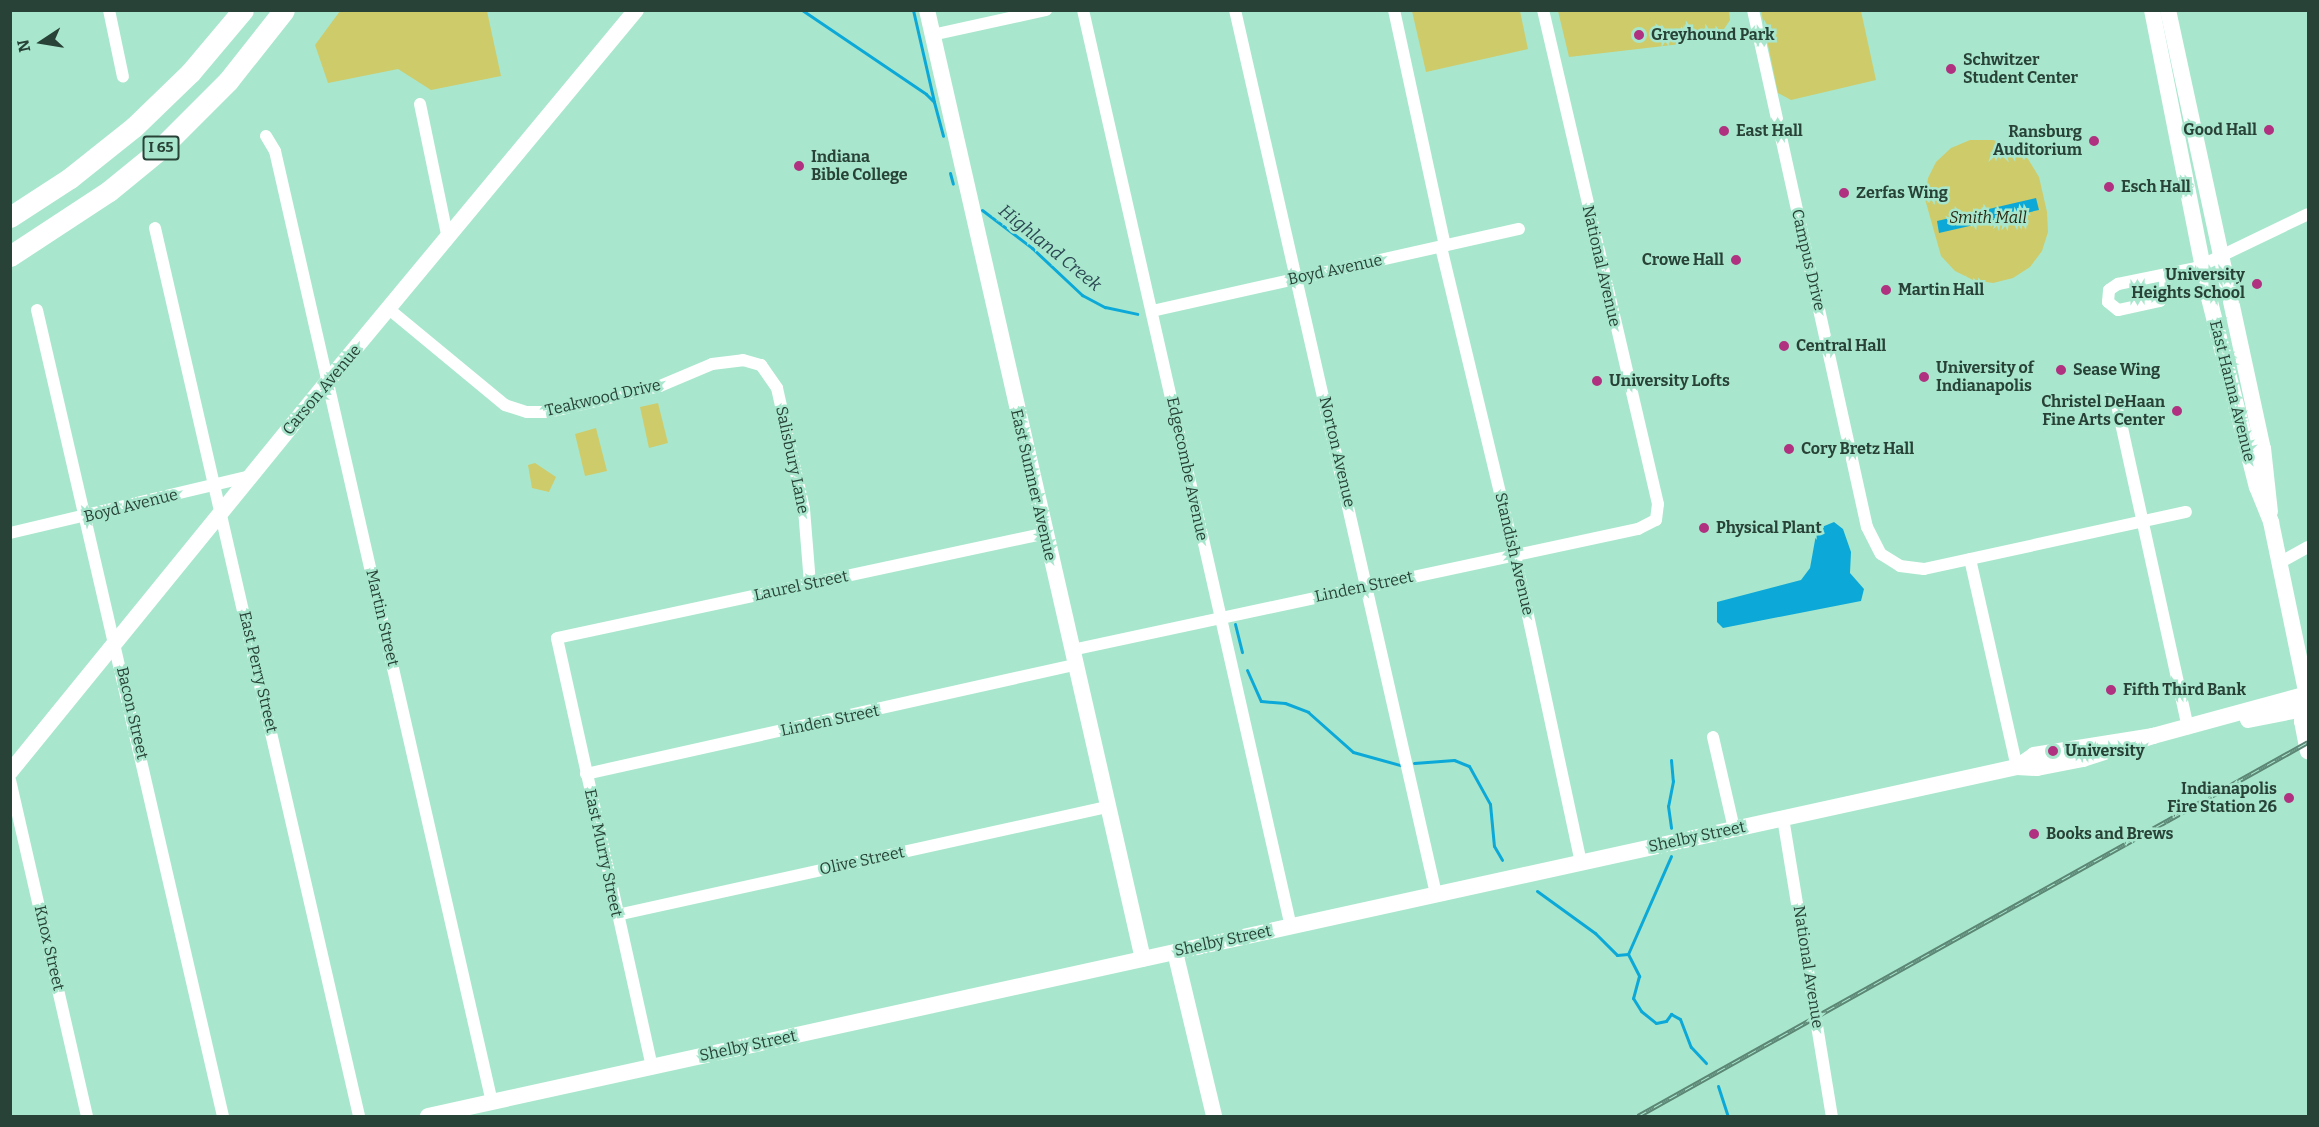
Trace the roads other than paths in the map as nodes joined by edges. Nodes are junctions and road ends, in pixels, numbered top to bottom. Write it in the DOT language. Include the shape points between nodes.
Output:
graph roads {
  1 [pos="109,10"];
  2 [pos="243,10"];
  3 [pos="284,10"];
  4 [pos="636,10"];
  5 [pos="927,10"];
  6 [pos="1046,10"];
  7 [pos="1083,10"];
  8 [pos="1235,10"];
  9 [pos="1394,10"];
  10 [pos="1544,10"];
  11 [pos="1753,10"];
  12 [pos="2152,10"];
  13 [pos="2168,10"];
  14 [pos="932,35"];
  15 [pos="123,77"];
  16 [pos="420,104"];
  17 [pos="266,136"];
  18 [pos="2308,214"];
  19 [pos="10,217"];
  20 [pos="155,228"];
  21 [pos="1519,229"];
  22 [pos="448,239"];
  23 [pos="1443,246"];
  24 [pos="10,256"];
  25 [pos="2212,262"];
  26 [pos="2165,275"];
  27 [pos="1299,278"];
  28 [pos="37,310"];
  29 [pos="390,310"];
  30 [pos="1152,311"];
  31 [pos="770,374"];
  32 [pos="328,381"];
  33 [pos="2097,401"];
  34 [pos="250,476"];
  35 [pos="216,485"];
  36 [pos="222,511"];
  37 [pos="2186,512"];
  38 [pos="85,517"];
  39 [pos="1656,520"];
  40 [pos="2143,521"];
  41 [pos="10,533"];
  42 [pos="1044,534"];
  43 [pos="2308,547"];
  44 [pos="1515,555"];
  45 [pos="1970,559"];
  46 [pos="2279,563"];
  47 [pos="810,584"];
  48 [pos="1367,587"];
  49 [pos="1220,618"];
  50 [pos="557,638"];
  51 [pos="116,643"];
  52 [pos="1073,658"];
  53 [pos="2308,702"];
  54 [pos="2188,728"];
  55 [pos="1713,737"];
  56 [pos="2308,751"];
  57 [pos="2017,766"];
  58 [pos="10,772"];
  59 [pos="586,774"];
  60 [pos="10,780"];
  61 [pos="1107,807"];
  62 [pos="1783,818"];
  63 [pos="1734,829"];
  64 [pos="1581,862"];
  65 [pos="1436,894"];
  66 [pos="617,915"];
  67 [pos="1291,927"];
  68 [pos="1175,952"];
  69 [pos="1143,959"];
  70 [pos="652,1067"];
  71 [pos="492,1102"];
  72 [pos="87,1116"];
  73 [pos="223,1116"];
  74 [pos="359,1116"];
  75 [pos="428,1116"];
  76 [pos="1214,1116"];
  77 [pos="1832,1116"];
  1 -- 15 [label="street"];
  2 -- 19 [label="highway, I 65" via="190,73 134,127 70,178"];
  3 -- 24 [label="highway, I 65" via="228,81 158,151 109,191"];
  4 -- 22 [label="main road, Carson Avenue"];
  5 -- 14 [label="main road, East Sumner Avenue"];
  6 -- 14 [label="street"];
  7 -- 30 [label="street, Edgecombe Avenue"];
  8 -- 27 [label="street, Norton Avenue"];
  9 -- 23 [label="street, Standish Avenue"];
  10 -- 39 [label="street, National Avenue" via="1658,504"];
  11 -- 45 [label="street, Campus Drive" via="1871,538 1887,559 1910,569"];
  12 -- 25 [label="main road, East Hanna Avenue"];
  13 -- 25 [label="main road, East Hanna Avenue"];
  14 -- 42 [label="main road, East Sumner Avenue"];
  16 -- 22 [label="street"];
  17 -- 32 [label="street, Martin Street" via="275,150"];
  18 -- 25 [label="street"];
  20 -- 35 [label="street, East Perry Street"];
  21 -- 23 [label="street, Boyd Avenue"];
  22 -- 29 [label="main road, Carson Avenue"];
  23 -- 27 [label="street, Boyd Avenue"];
  23 -- 44 [label="street, Standish Avenue"];
  25 -- 26 [label="street"];
  25 -- 46 [label="main road, East Hanna Avenue" via="2270,484 2271,522"];
  26 -- 26 [label="street" via="2118,284 2109,290 2109,302 2118,310 2160,301 2165,293"];
  27 -- 30 [label="street, Boyd Avenue"];
  27 -- 48 [label="street, Norton Avenue"];
  28 -- 38 [label="street, Bacon Street"];
  29 -- 31 [label="street, Teakwood Drive" via="498,399 522,412 549,412 660,386 698,368 734,360 756,363"];
  29 -- 32 [label="main road, Carson Avenue"];
  30 -- 49 [label="street, Edgecombe Avenue"];
  31 -- 47 [label="street, Salisbury Lane" via="777,388 804,509"];
  32 -- 34 [label="main road, Carson Avenue"];
  32 -- 71 [label="street, Martin Street"];
  33 -- 40 [label="street" via="2109,399 2117,405"];
  34 -- 35 [label="street, Boyd Avenue"];
  34 -- 36 [label="main road, Carson Avenue"];
  35 -- 36 [label="street, East Perry Street"];
  35 -- 38 [label="street, Boyd Avenue"];
  36 -- 51 [label="main road, Carson Avenue"];
  36 -- 74 [label="street, East Perry Street"];
  37 -- 40 [label="street, Campus Drive"];
  38 -- 41 [label="street, Boyd Avenue"];
  38 -- 51 [label="street, Bacon Street"];
  39 -- 44 [label="street, Linden Street" via="1638,530"];
  40 -- 45 [label="street, Campus Drive"];
  40 -- 54 [label="street"];
  42 -- 47 [label="street, Laurel Street"];
  42 -- 52 [label="main road, East Sumner Avenue"];
  43 -- 46 [label="street"];
  44 -- 48 [label="street, Linden Street"];
  44 -- 64 [label="street, Standish Avenue"];
  45 -- 57 [label="street"];
  46 -- 53 [label="main road, East Hanna Avenue"];
  47 -- 50 [label="street, Laurel Street"];
  48 -- 49 [label="street, Linden Street"];
  48 -- 65 [label="street, Norton Avenue"];
  49 -- 52 [label="street, Linden Street"];
  49 -- 67 [label="street, Edgecombe Avenue"];
  50 -- 59 [label="street, East Murry Street"];
  51 -- 58 [label="main road, Carson Avenue"];
  51 -- 73 [label="street, Bacon Street"];
  52 -- 59 [label="street, Linden Street"];
  52 -- 61 [label="main road, East Sumner Avenue"];
  53 -- 54 [label="main road, Shelby Street" via="2232,724 2218,721"];
  53 -- 56 [label="main road, East Hanna Avenue" via="2302,721"];
  54 -- 57 [label="main road, Shelby Street" via="2083,759 2037,768"];
  55 -- 63 [label="street"];
  57 -- 62 [label="main road, Shelby Street"];
  59 -- 66 [label="street, East Murry Street"];
  60 -- 72 [label="street, Knox Street"];
  61 -- 66 [label="street, Olive Street"];
  61 -- 69 [label="main road, East Sumner Avenue"];
  62 -- 63 [label="main road, Shelby Street"];
  62 -- 77 [label="street, National Avenue"];
  63 -- 64 [label="main road, Shelby Street"];
  64 -- 65 [label="main road, Shelby Street"];
  65 -- 67 [label="main road, Shelby Street"];
  66 -- 70 [label="street, East Murry Street"];
  67 -- 68 [label="main road, Shelby Street"];
  68 -- 69 [label="main road, Shelby Street"];
  68 -- 76 [label="main road"];
  69 -- 70 [label="main road, Shelby Street"];
  70 -- 71 [label="main road, Shelby Street"];
  71 -- 75 [label="main road, Shelby Street"];
}
